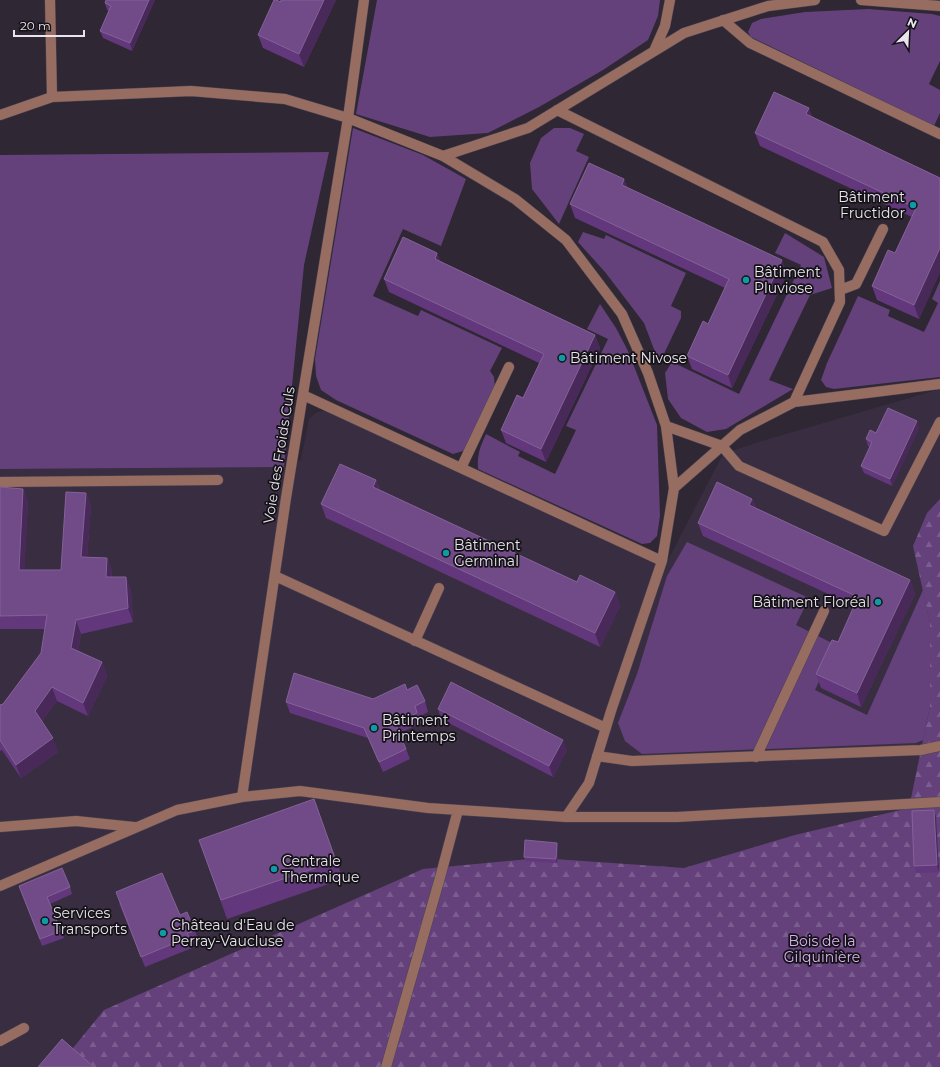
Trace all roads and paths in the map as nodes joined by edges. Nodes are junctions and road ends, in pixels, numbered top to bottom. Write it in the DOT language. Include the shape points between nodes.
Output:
graph roads {
  1 [pos="50,0"];
  2 [pos="364,0"];
  3 [pos="670,0"];
  4 [pos="815,0"];
  5 [pos="861,0"];
  6 [pos="940,6"];
  7 [pos="723,20"];
  8 [pos="654,51"];
  9 [pos="52,97"];
  10 [pos="558,110"];
  11 [pos="0,115"];
  12 [pos="348,118"];
  13 [pos="940,134"];
  14 [pos="443,156"];
  15 [pos="882,229"];
  16 [pos="840,290"];
  17 [pos="509,367"];
  18 [pos="940,384"];
  19 [pos="303,395"];
  20 [pos="794,402"];
  21 [pos="940,422"];
  22 [pos="666,426"];
  23 [pos="722,446"];
  24 [pos="461,468"];
  25 [pos="218,480"];
  26 [pos="0,482"];
  27 [pos="674,488"];
  28 [pos="662,561"];
  29 [pos="275,576"];
  30 [pos="439,588"];
  31 [pos="824,611"];
  32 [pos="415,641"];
  33 [pos="606,728"];
  34 [pos="940,746"];
  35 [pos="597,756"];
  36 [pos="756,757"];
  37 [pos="242,797"];
  38 [pos="940,802"];
  39 [pos="458,810"];
  40 [pos="566,817"];
  41 [pos="0,827"];
  42 [pos="136,828"];
  43 [pos="0,886"];
  44 [pos="24,1028"];
  45 [pos="0,1041"];
  46 [pos="386,1067"];
  1 -- 9 [label="lane"];
  2 -- 12 [label="lane, Voie des Froids Culs"];
  3 -- 8 [label="lane" via="665,26"];
  4 -- 7 [label="lane" via="768,6"];
  5 -- 6 [label="lane"];
  7 -- 8 [label="lane" via="684,33"];
  7 -- 13 [label="lane" via="750,43"];
  8 -- 10 [label="lane"];
  9 -- 11 [label="lane"];
  9 -- 12 [label="lane" via="191,91 285,99"];
  10 -- 14 [label="lane" via="528,128"];
  10 -- 16 [label="lane" via="823,242 839,270"];
  12 -- 14 [label="lane"];
  12 -- 19 [label="lane, Voie des Froids Culs"];
  14 -- 22 [label="lane" via="515,199 566,240 622,314 648,373"];
  15 -- 16 [label="lane" via="856,284"];
  16 -- 20 [label="lane" via="840,302"];
  17 -- 24 [label="lane"];
  18 -- 20 [label="lane"];
  19 -- 24 [label="lane"];
  19 -- 29 [label="lane, Voie des Froids Culs"];
  20 -- 23 [label="lane" via="740,430"];
  21 -- 23 [label="lane" via="884,531 739,466"];
  22 -- 23 [label="lane"];
  22 -- 27 [label="lane"];
  23 -- 27 [label="lane"];
  24 -- 28 [label="lane"];
  25 -- 26 [label="lane"];
  27 -- 28 [label="lane"];
  28 -- 33 [label="lane"];
  29 -- 32 [label="lane"];
  29 -- 37 [label="lane, Voie des Froids Culs"];
  30 -- 32 [label="lane"];
  31 -- 36 [label="lane"];
  32 -- 33 [label="lane"];
  33 -- 35 [label="lane"];
  34 -- 36 [label="lane" via="921,750"];
  35 -- 36 [label="lane" via="632,761"];
  35 -- 40 [label="lane" via="589,783"];
  37 -- 39 [label="lane" via="300,791"];
  37 -- 42 [label="lane" via="177,810"];
  38 -- 40 [label="lane" via="677,817"];
  39 -- 40 [label="lane"];
  39 -- 46 [label="lane"];
  41 -- 42 [label="lane" via="76,821"];
  42 -- 43 [label="lane"];
  44 -- 45 [label="lane"];
}
